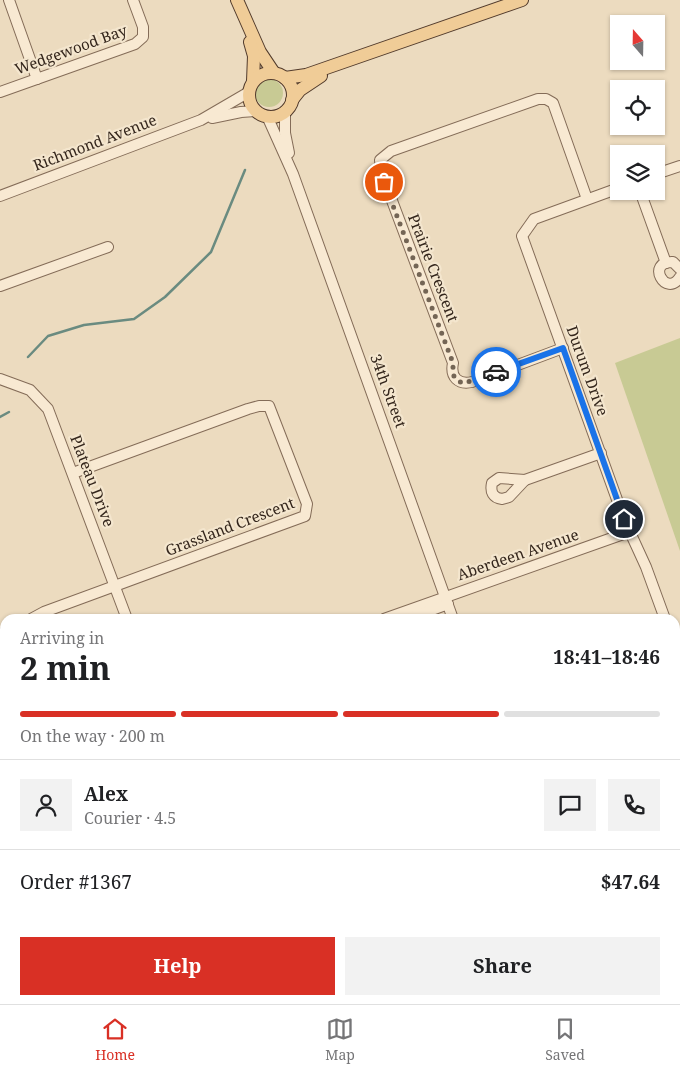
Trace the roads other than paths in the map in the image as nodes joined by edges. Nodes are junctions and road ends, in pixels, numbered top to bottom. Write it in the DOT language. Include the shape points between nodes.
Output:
graph roads {
  1 [pos="9,0"];
  2 [pos="133,0"];
  3 [pos="522,0"];
  4 [pos="238,3"];
  5 [pos="356,59"];
  6 [pos="280,75"];
  7 [pos="37,79"];
  8 [pos="251,86"];
  9 [pos="0,92"];
  10 [pos="292,100"];
  11 [pos="285,111"];
  12 [pos="261,114"];
  13 [pos="201,120"];
  14 [pos="680,166"];
  15 [pos="665,171"];
  16 [pos="293,174"];
  17 [pos="610,191"];
  18 [pos="0,196"];
  19 [pos="588,199"];
  20 [pos="643,200"];
  21 [pos="108,247"];
  22 [pos="666,263"];
  23 [pos="680,269"];
  24 [pos="680,277"];
  25 [pos="0,286"];
  26 [pos="563,348"];
  27 [pos="0,379"];
  28 [pos="601,453"];
  29 [pos="73,473"];
  30 [pos="525,480"];
  31 [pos="629,532"];
  32 [pos="115,586"];
  33 [pos="447,600"];
  34 [pos="40,614"];
  35 [pos="125,614"];
  36 [pos="401,614"];
  37 [pos="418,614"];
  38 [pos="452,614"];
  39 [pos="663,614"];
  1 -- 7 [label="street"];
  2 -- 7 [label="street, Wedgewood Bay" via="143,27 142,37 135,44"];
  3 -- 5 [label="main road"];
  4 -- 6 [label="main road" via="260,52"];
  4 -- 8 [label="main road" via="254,56"];
  5 -- 6 [label="main road" via="306,75"];
  5 -- 10 [label="main road" via="308,83"];
  6 -- 8 [label="main road" via="263,74"];
  6 -- 10 [label="main road" via="292,88"];
  7 -- 9 [label="street, Wedgewood Bay"];
  8 -- 12 [label="main road" via="249,99"];
  8 -- 13 [label="street, Richmond Avenue" via="230,104"];
  10 -- 11 [label="main road"];
  11 -- 12 [label="main road" via="273,117"];
  11 -- 16 [label="street, 34th Street" via="285,133"];
  12 -- 13 [label="street, Richmond Avenue" via="241,112"];
  12 -- 16 [label="street, 34th Street"];
  13 -- 18 [label="street, Richmond Avenue"];
  14 -- 15 [label="street"];
  16 -- 33 [label="street, 34th Street"];
  17 -- 19 [label="street, Durum Drive"];
  19 -- 26 [label="street, Durum Drive" via="534,219 522,236"];
  19 -- 26 [label="street, Prairie Crescent" via="553,103 546,100 538,99 391,151 380,160 384,182 453,363 456,379 472,382"];
  20 -- 22 [label="street"];
  21 -- 25 [label="street"];
  22 -- 23 [label="street" via="673,262"];
  22 -- 24 [label="street" via="659,271 662,281 673,283"];
  26 -- 28 [label="street, Durum Drive"];
  27 -- 29 [label="street, Plateau Drive" via="30,390 48,409"];
  28 -- 30 [label="street"];
  28 -- 31 [label="street, Durum Drive"];
  29 -- 32 [label="street, Plateau Drive"];
  29 -- 32 [label="street, Grassland Crescent" via="259,406 269,406 307,504 306,516"];
  31 -- 33 [label="street, Aberdeen Avenue"];
  31 -- 39 [label="street, Durum Drive"];
  32 -- 34 [label="street"];
  32 -- 35 [label="street, Plateau Drive"];
  33 -- 36 [label="street"];
  33 -- 37 [label="street"];
  33 -- 38 [label="street, 34th Street"];
}
